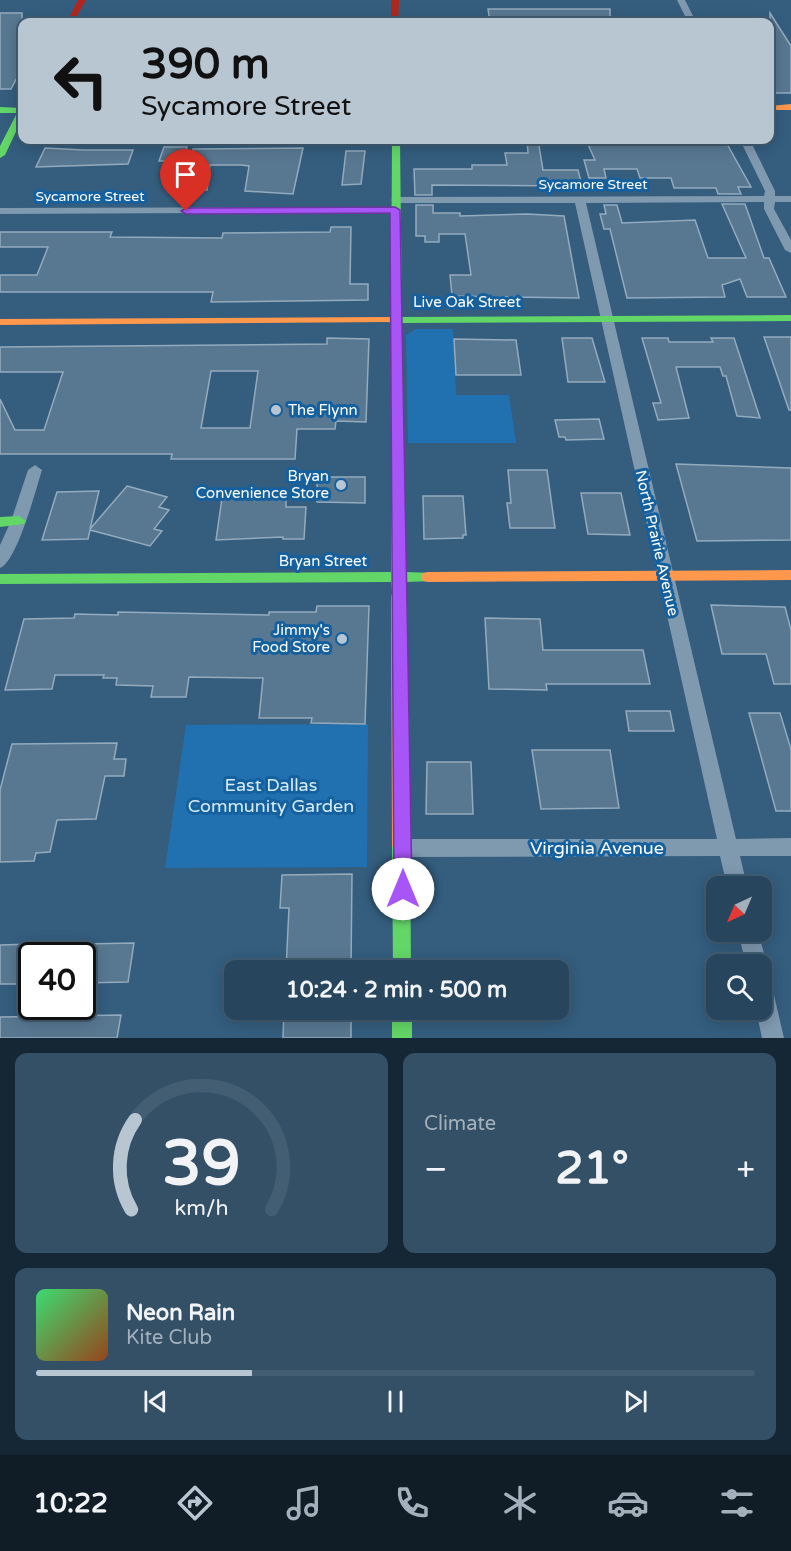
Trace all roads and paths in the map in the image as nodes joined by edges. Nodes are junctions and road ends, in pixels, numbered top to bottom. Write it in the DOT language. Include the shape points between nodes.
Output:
graph roads {
  1 [pos="82,0"];
  2 [pos="395,0"];
  3 [pos="681,0"];
  4 [pos="72,18"];
  5 [pos="394,18"];
  6 [pos="690,18"];
  7 [pos="791,107"];
  8 [pos="774,108"];
  9 [pos="0,110"];
  10 [pos="18,111"];
  11 [pos="0,124"];
  12 [pos="18,124"];
  13 [pos="18,126"];
  14 [pos="396,144"];
  15 [pos="747,144"];
  16 [pos="0,155"];
  17 [pos="769,199"];
  18 [pos="791,199"];
  19 [pos="580,200"];
  20 [pos="395,205"];
  21 [pos="0,211"];
  22 [pos="791,250"];
  23 [pos="396,318"];
  24 [pos="608,318"];
  25 [pos="791,318"];
  26 [pos="0,322"];
  27 [pos="36,470"];
  28 [pos="19,521"];
  29 [pos="0,522"];
  30 [pos="0,562"];
  31 [pos="791,575"];
  32 [pos="665,576"];
  33 [pos="400,577"];
  34 [pos="0,579"];
  35 [pos="728,847"];
  36 [pos="791,847"];
  37 [pos="403,848"];
  38 [pos="735,876"];
  39 [pos="402,960"];
  40 [pos="402,1020"];
  41 [pos="769,1020"];
  42 [pos="402,1038"];
  43 [pos="773,1038"];
  1 -- 4 [label="street"];
  2 -- 5 [label="street"];
  3 -- 6 [label="street"];
  7 -- 8 [label="street"];
  9 -- 10 [label="street"];
  11 -- 12 [label="street"];
  13 -- 16 [label="street"];
  14 -- 20 [label="street"];
  15 -- 17 [label="street" via="770,191"];
  17 -- 18 [label="street, Sycamore Street"];
  17 -- 19 [label="street, Sycamore Street"];
  17 -- 22 [label="street" via="770,209"];
  19 -- 20 [label="street, Sycamore Street"];
  19 -- 24 [label="street, North Prairie Avenue"];
  20 -- 21 [label="street, Sycamore Street"];
  20 -- 23 [label="street"];
  23 -- 24 [label="street, Live Oak Street"];
  23 -- 26 [label="street, Live Oak Street"];
  23 -- 33 [label="street"];
  24 -- 25 [label="street, Live Oak Street"];
  24 -- 32 [label="street, North Prairie Avenue"];
  27 -- 28 [label="street"];
  28 -- 29 [label="street"];
  28 -- 30 [label="street"];
  31 -- 32 [label="street, Bryan Street"];
  32 -- 33 [label="street, Bryan Street"];
  32 -- 35 [label="street, North Prairie Avenue"];
  33 -- 34 [label="street, Bryan Street"];
  33 -- 37 [label="street"];
  35 -- 36 [label="street, Virginia Avenue"];
  35 -- 37 [label="street, Virginia Avenue"];
  35 -- 38 [label="street, North Prairie Avenue"];
  37 -- 39 [label="street"];
  40 -- 42 [label="street"];
  41 -- 43 [label="street"];
}
